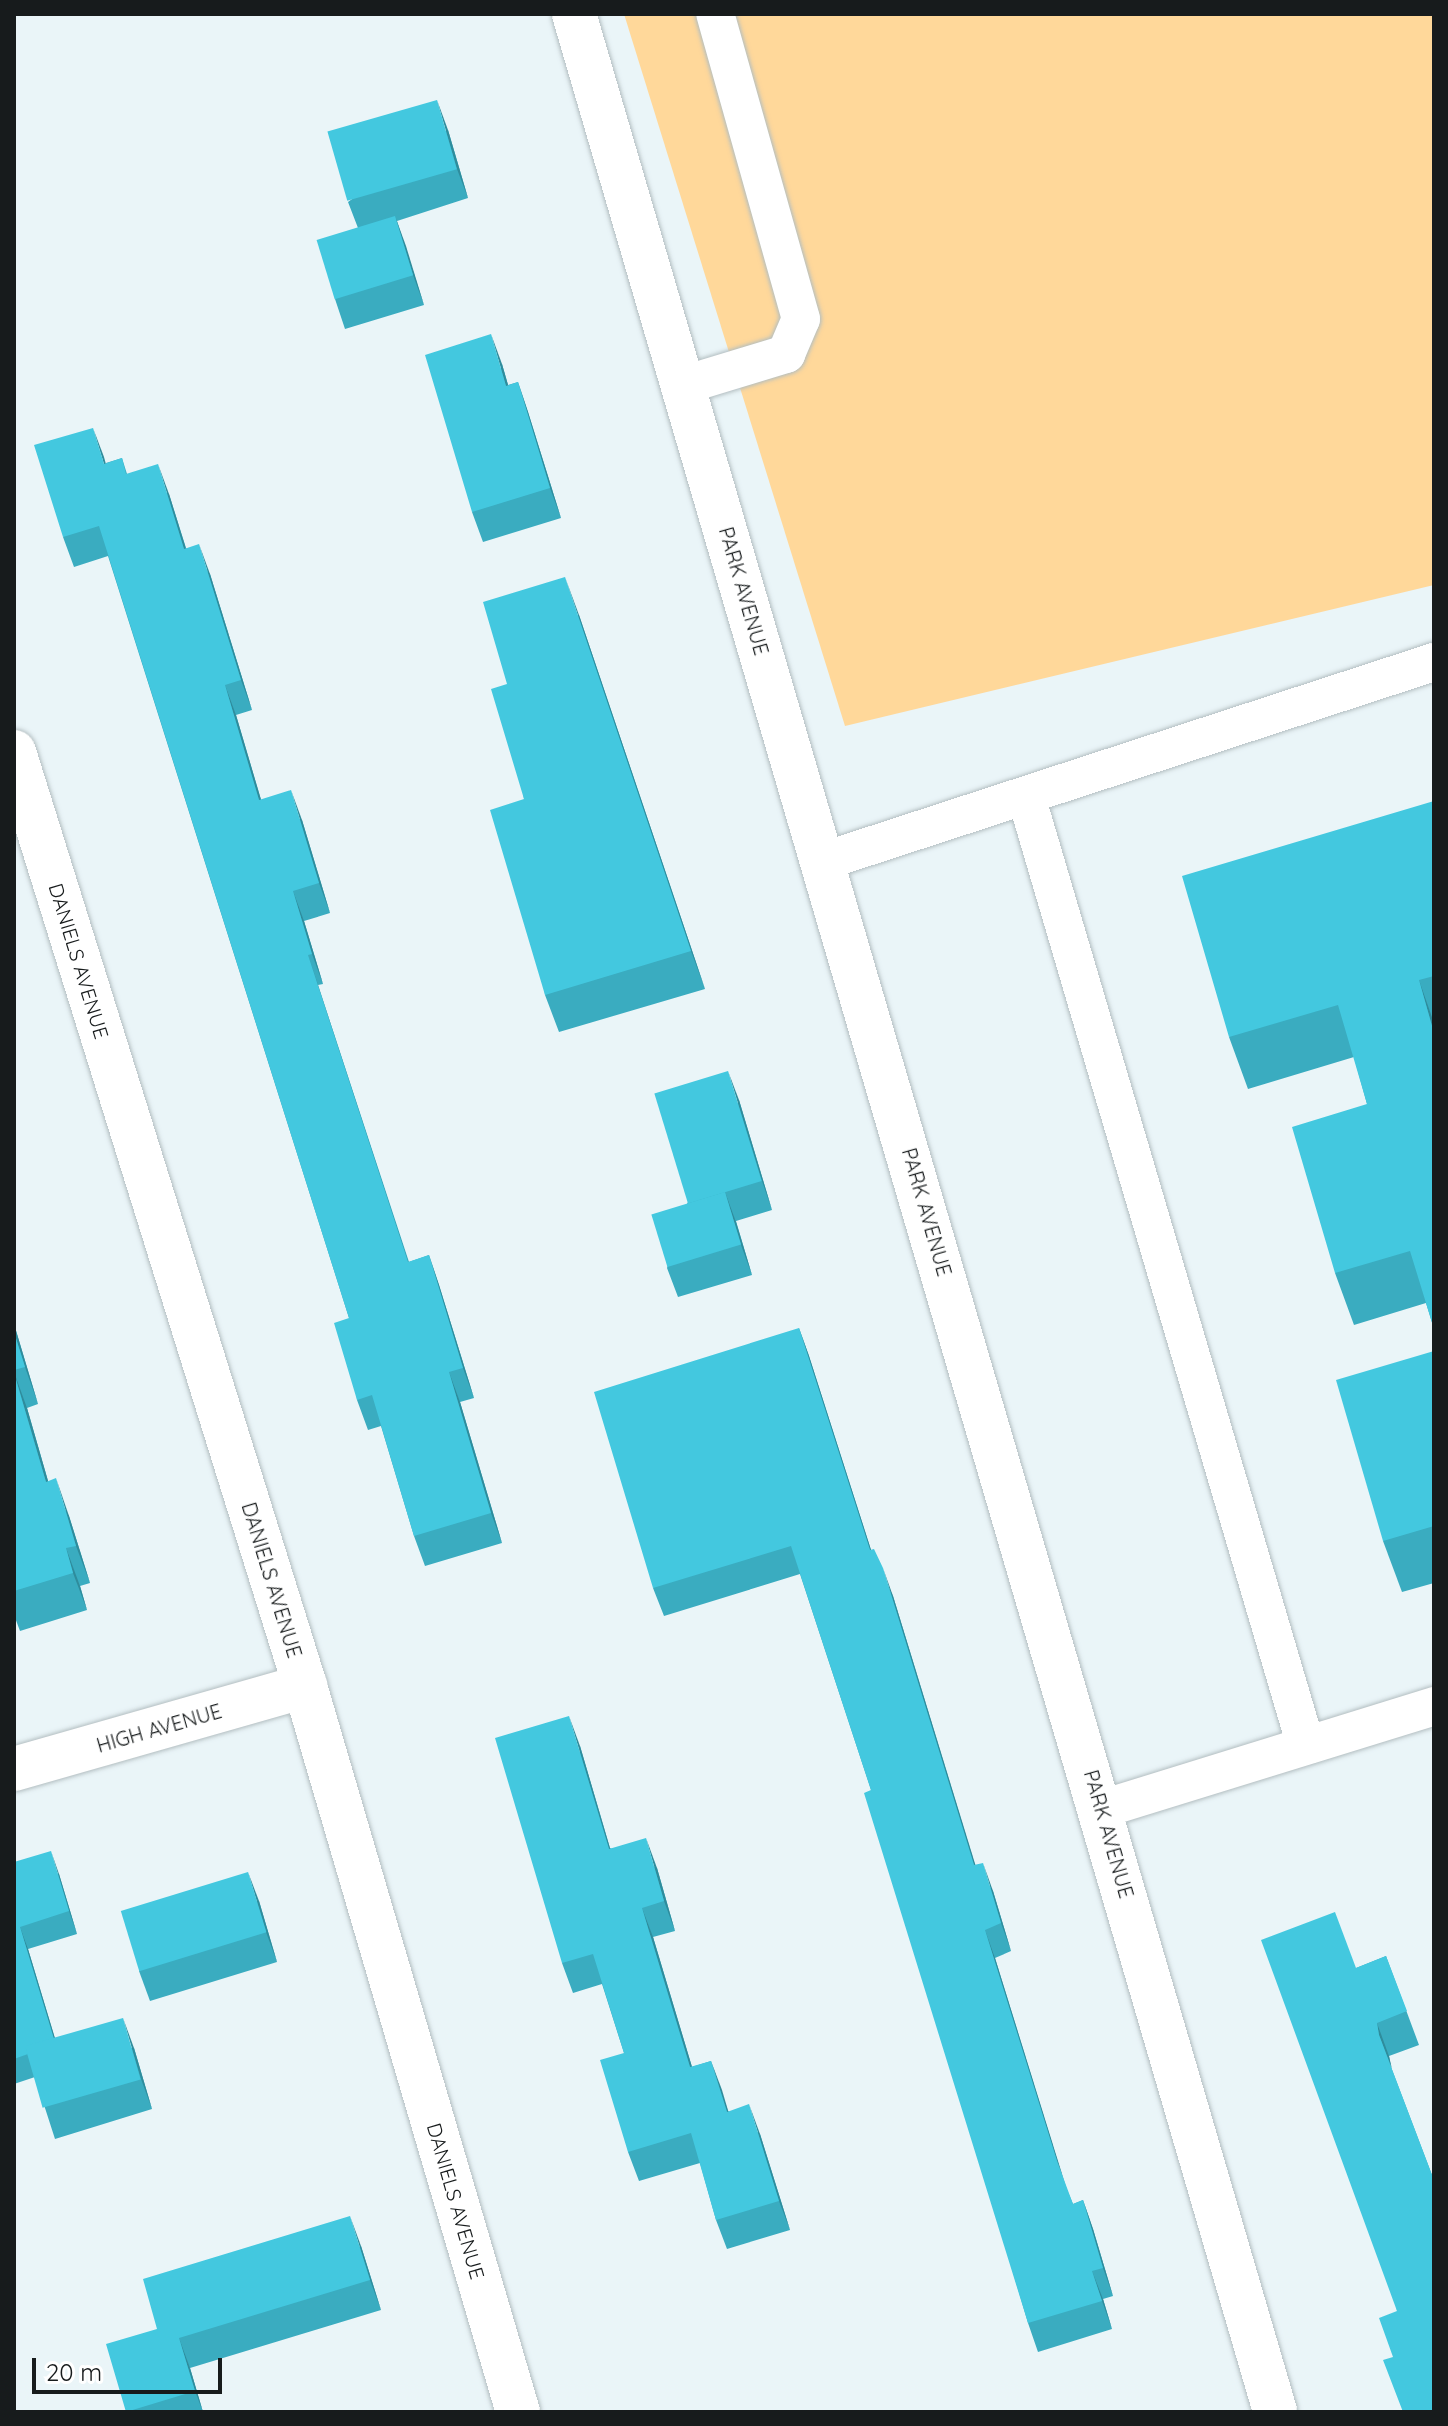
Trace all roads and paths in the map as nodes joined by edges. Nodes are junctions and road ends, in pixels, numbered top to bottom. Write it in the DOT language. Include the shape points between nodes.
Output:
graph roads {
  1 [pos="574,14"];
  2 [pos="715,14"];
  3 [pos="684,385"];
  4 [pos="1434,662"];
  5 [pos="14,752"];
  6 [pos="1026,796"];
  7 [pos="824,861"];
  8 [pos="305,1686"];
  9 [pos="1434,1706"];
  10 [pos="1306,1746"];
  11 [pos="14,1769"];
  12 [pos="1102,1809"];
  13 [pos="518,2412"];
  14 [pos="1275,2412"];
  1 -- 3 [label="street, PARK AVENUE"];
  2 -- 3 [label="lane" via="801,319 786,354"];
  3 -- 7 [label="street, PARK AVENUE"];
  4 -- 6 [label="lane"];
  5 -- 8 [label="street, DANIELS AVENUE"];
  6 -- 7 [label="lane"];
  6 -- 10 [label="lane"];
  7 -- 12 [label="street, PARK AVENUE"];
  8 -- 11 [label="street, HIGH AVENUE"];
  8 -- 13 [label="street, DANIELS AVENUE"];
  9 -- 10 [label="lane"];
  10 -- 12 [label="lane"];
  12 -- 14 [label="street, PARK AVENUE"];
}
